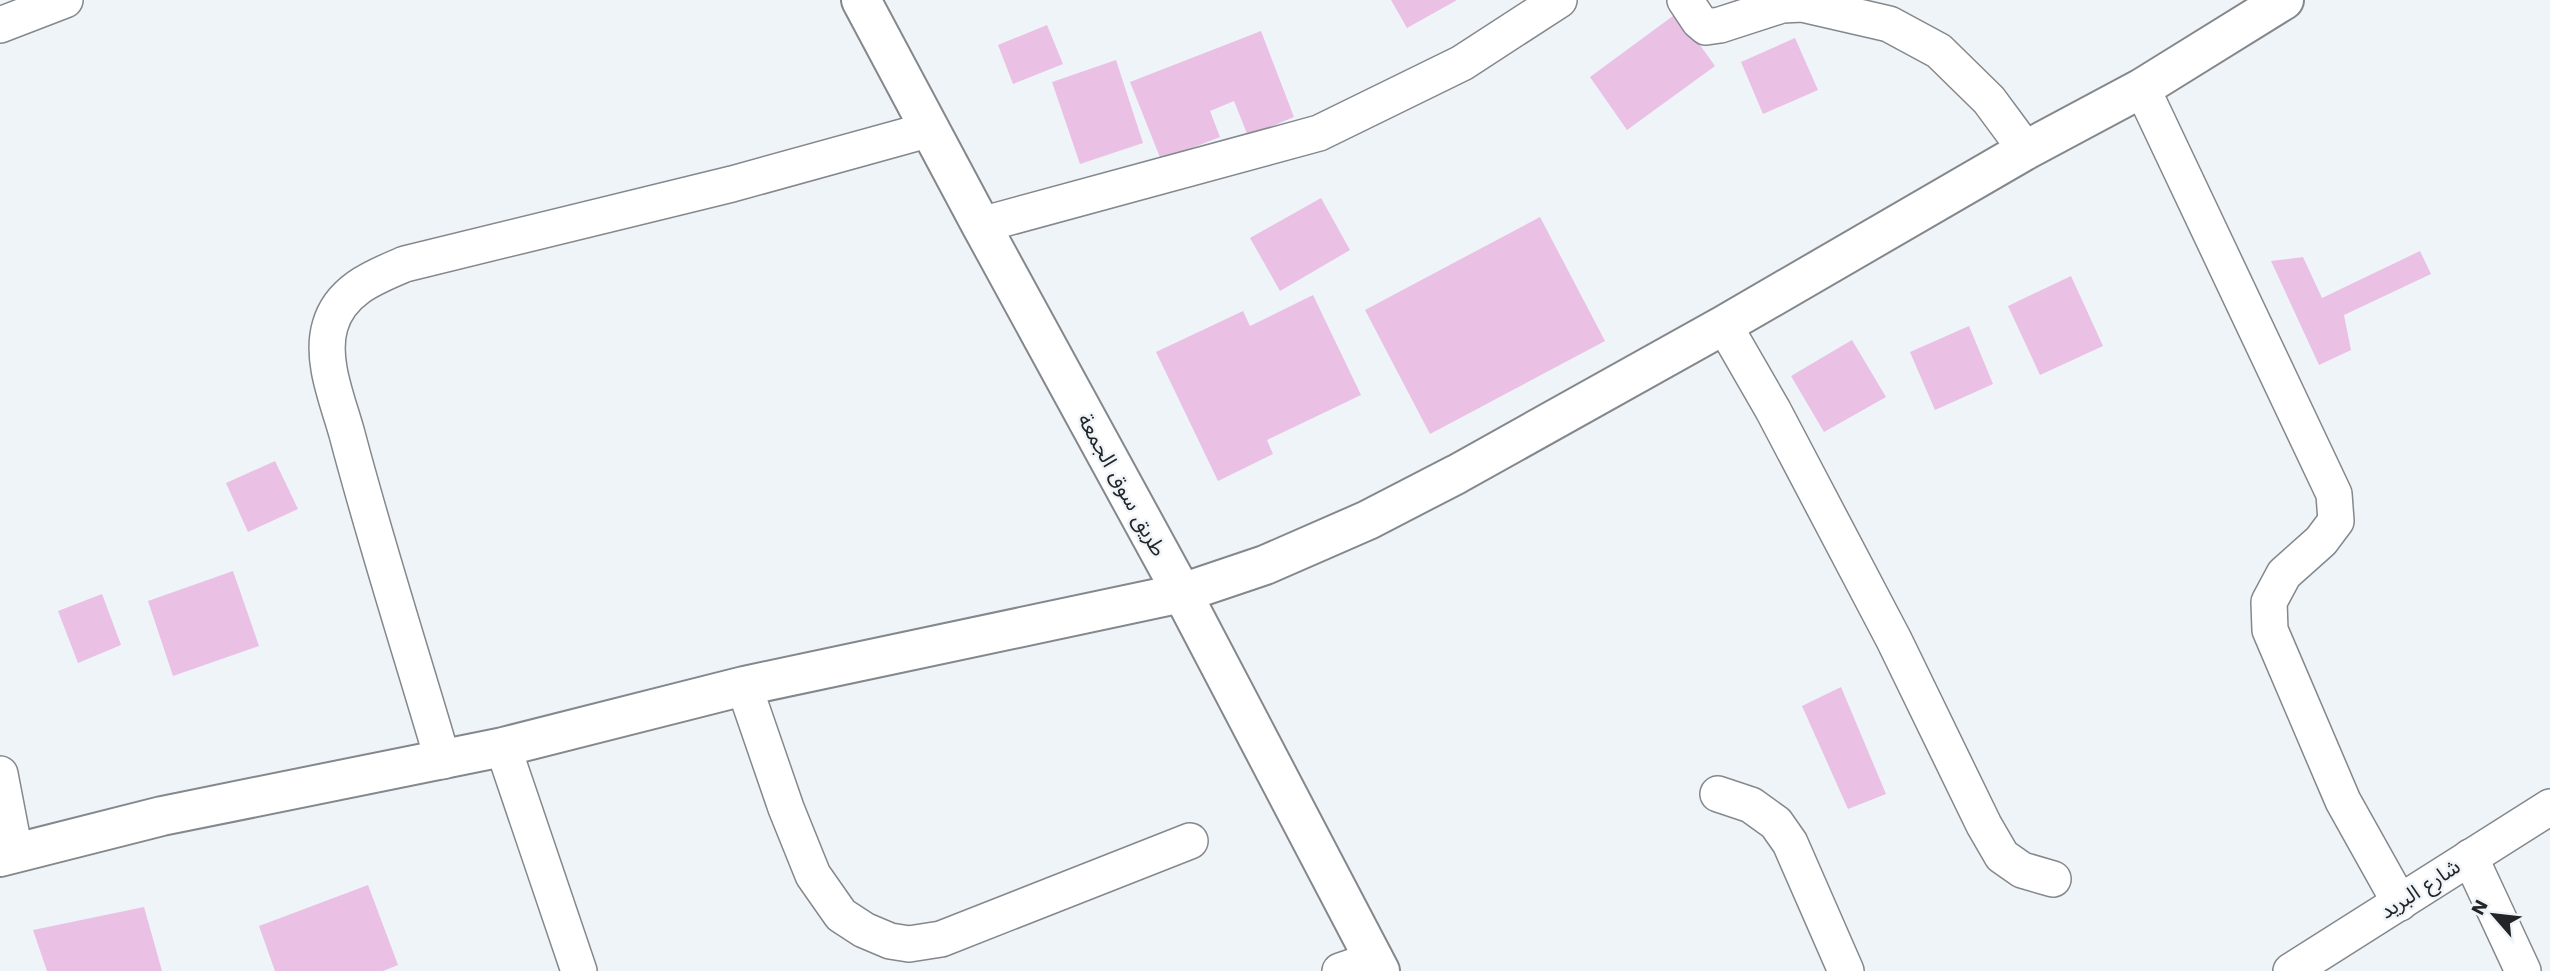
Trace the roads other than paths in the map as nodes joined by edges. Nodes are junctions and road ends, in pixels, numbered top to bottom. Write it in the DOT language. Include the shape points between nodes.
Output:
graph roads {
  1 [pos="861,0"];
  2 [pos="1559,0"];
  3 [pos="1685,0"];
  4 [pos="2284,0"];
  5 [pos="54,2"];
  6 [pos="0,25"];
  7 [pos="2142,88"];
  8 [pos="931,129"];
  9 [pos="2026,150"];
  10 [pos="981,225"];
  11 [pos="1724,325"];
  12 [pos="1182,593"];
  13 [pos="744,686"];
  14 [pos="503,747"];
  15 [pos="443,761"];
  16 [pos="0,774"];
  17 [pos="1718,794"];
  18 [pos="2550,807"];
  19 [pos="1190,841"];
  20 [pos="8,855"];
  21 [pos="2470,857"];
  22 [pos="2053,879"];
  23 [pos="2400,903"];
  24 [pos="1365,967"];
  25 [pos="579,971"];
  26 [pos="1846,971"];
  27 [pos="2291,971"];
  28 [pos="2523,971"];
  1 -- 8 [label="street, طريق سوق الجمعة"];
  2 -- 10 [label="street" via="1462,64 1319,133"];
  3 -- 9 [label="street" via="1706,27 1782,5 1802,4 1889,24 1939,51 1989,100"];
  4 -- 7 [label="street"];
  5 -- 6 [label="street"];
  7 -- 9 [label="street"];
  7 -- 23 [label="street" via="2334,494 2336,521 2322,541 2284,574 2269,603 2270,630 2343,801"];
  8 -- 10 [label="street, طريق سوق الجمعة"];
  8 -- 15 [label="street" via="732,184 405,264 363,282 340,304 329,326 327,357 358,478"];
  9 -- 11 [label="street"];
  10 -- 12 [label="street, طريق سوق الجمعة"];
  11 -- 12 [label="street" via="1368,520 1265,565"];
  11 -- 22 [label="street" via="1894,639 2002,856 2022,870"];
  12 -- 13 [label="street"];
  12 -- 24 [label="street, طريق سوق الجمعة"];
  13 -- 14 [label="street"];
  13 -- 19 [label="street" via="813,876 841,915 890,941 909,944 941,939"];
  14 -- 15 [label="street"];
  14 -- 25 [label="street"];
  15 -- 20 [label="street" via="162,816"];
  16 -- 20 [label="street"];
  17 -- 26 [label="street" via="1751,805 1776,823 1790,843"];
  18 -- 21 [label="street, شارع البريد"];
  21 -- 23 [label="street, شارع البريد"];
  21 -- 28 [label="street"];
  23 -- 27 [label="street, شارع البريد"];
}
